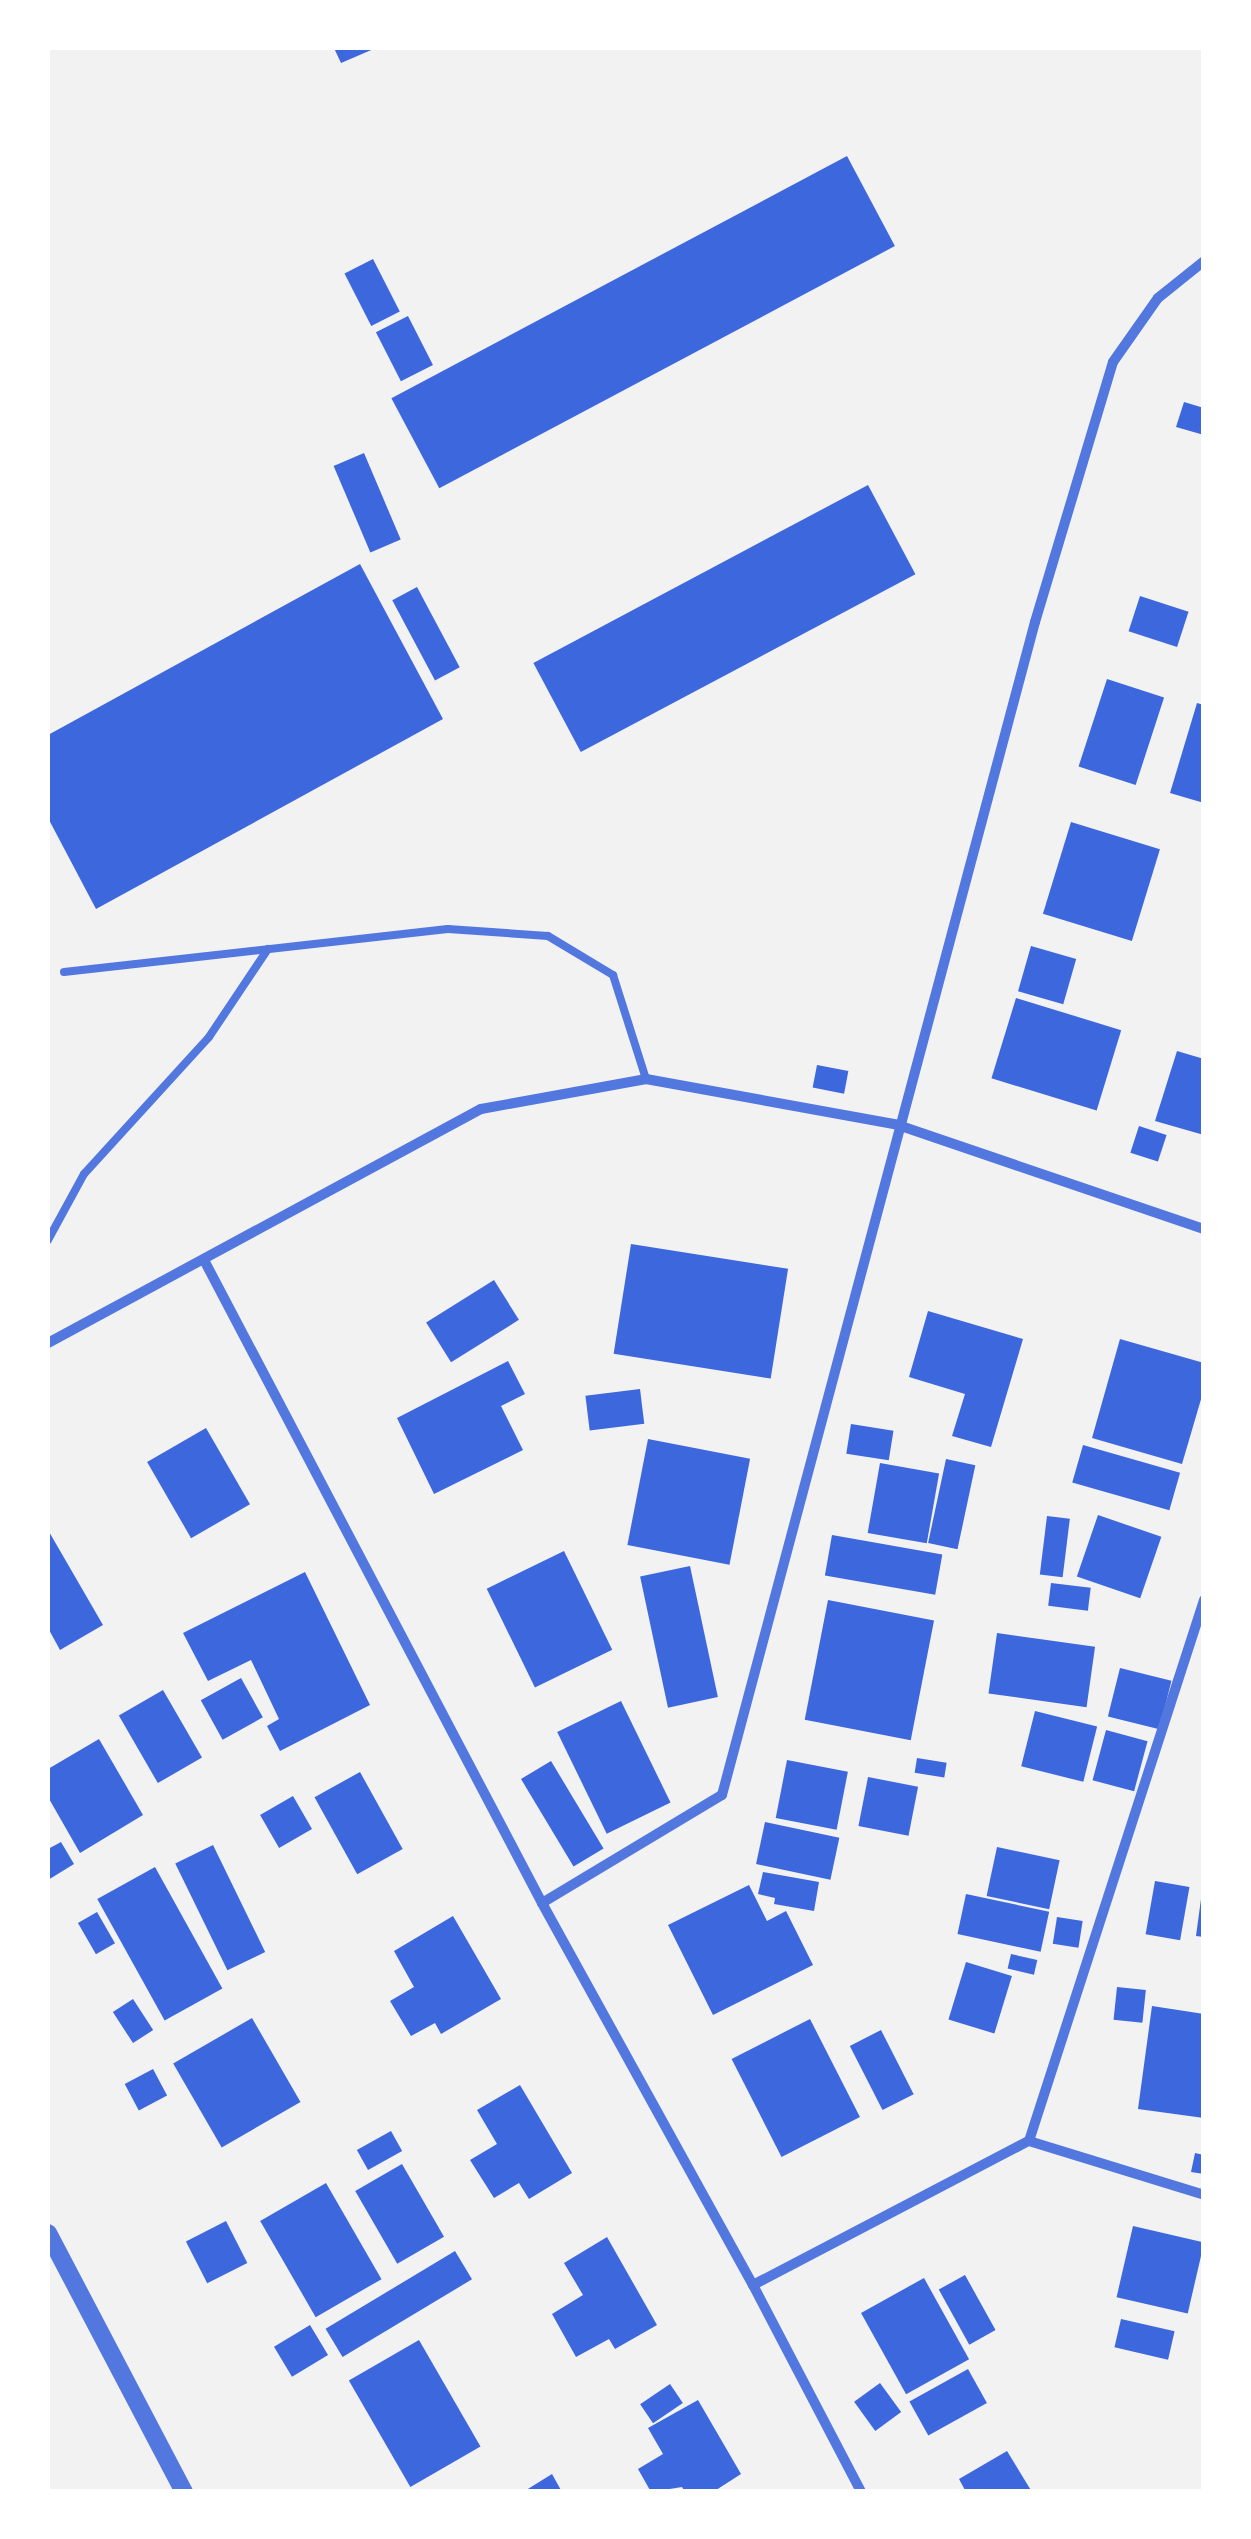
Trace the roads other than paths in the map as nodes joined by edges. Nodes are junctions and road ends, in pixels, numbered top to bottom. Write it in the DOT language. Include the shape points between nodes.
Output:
graph roads {
  1 [pos="1204,261"];
  2 [pos="268,949"];
  3 [pos="64,972"];
  4 [pos="646,1079"];
  5 [pos="898,1126"];
  6 [pos="1204,1229"];
  7 [pos="48,1240"];
  8 [pos="204,1260"];
  9 [pos="48,1343"];
  10 [pos="1204,1600"];
  11 [pos="542,1903"];
  12 [pos="1028,2141"];
  13 [pos="1204,2195"];
  14 [pos="48,2233"];
  15 [pos="754,2285"];
  16 [pos="184,2492"];
  17 [pos="861,2492"];
  1 -- 5 [label="street" via="1158,298 1113,362"];
  2 -- 3 [label="lane"];
  2 -- 4 [label="lane" via="448,929 548,936 612,975"];
  2 -- 7 [label="lane" via="209,1036 84,1174"];
  4 -- 5 [label="street"];
  4 -- 8 [label="street" via="480,1109"];
  5 -- 6 [label="street"];
  5 -- 11 [label="street" via="722,1795"];
  8 -- 9 [label="street"];
  8 -- 11 [label="street"];
  10 -- 12 [label="street"];
  11 -- 15 [label="street"];
  12 -- 13 [label="street"];
  12 -- 15 [label="street"];
  14 -- 16 [label="street"];
  15 -- 17 [label="street"];
}
